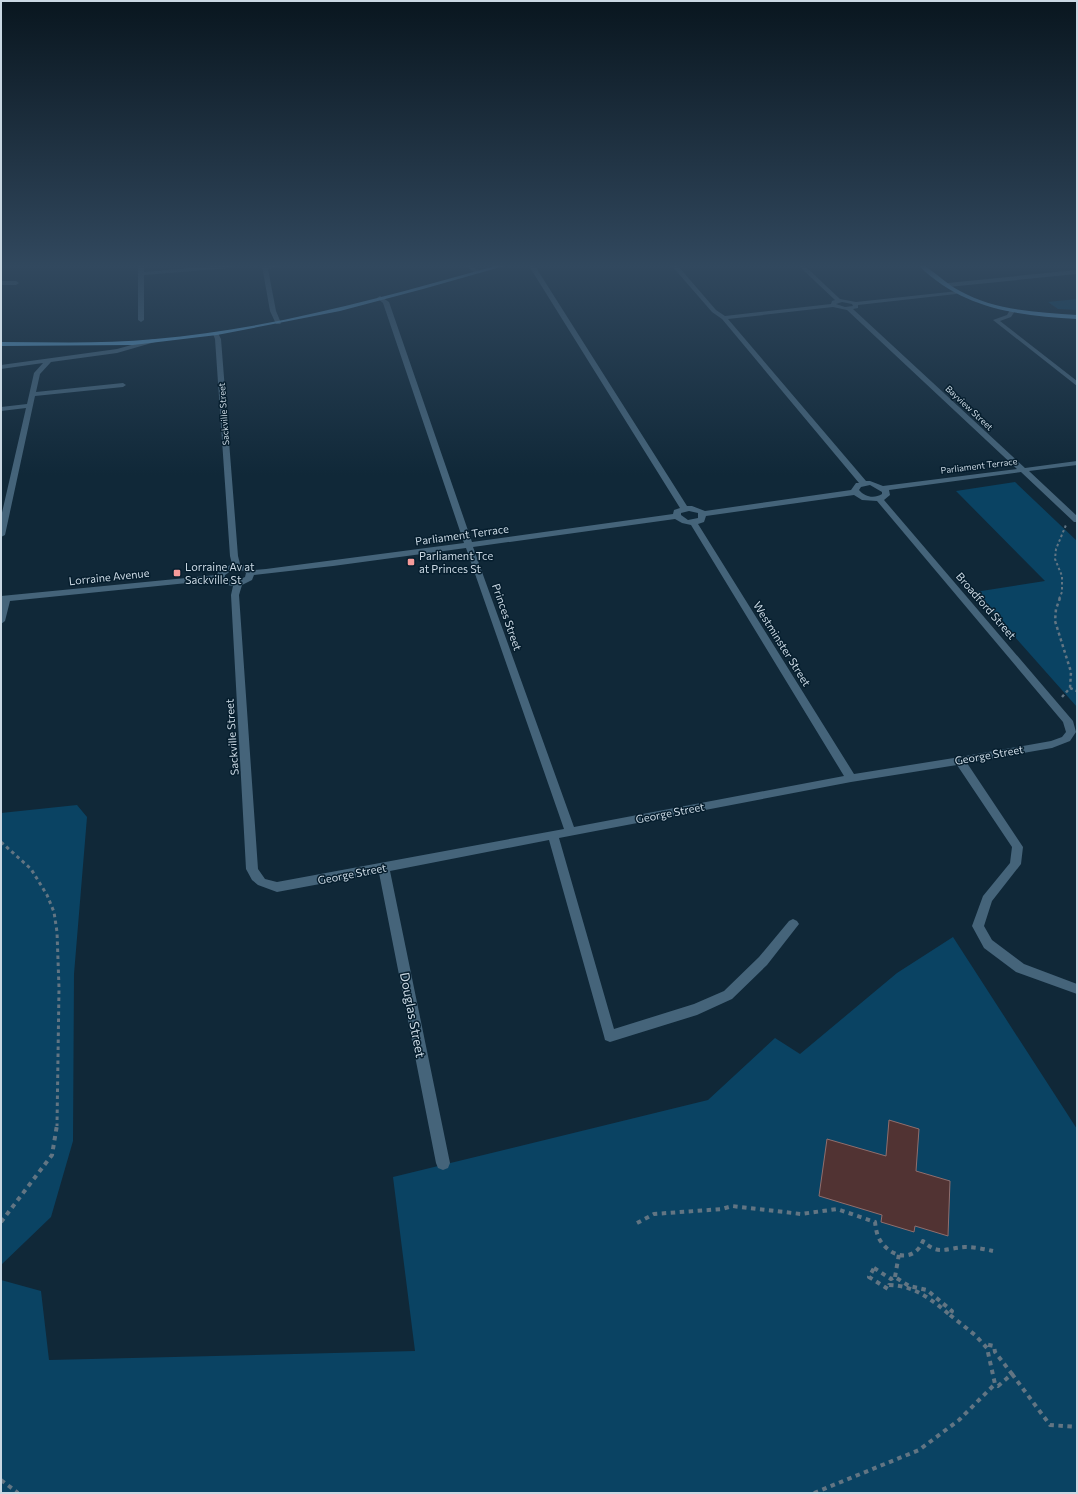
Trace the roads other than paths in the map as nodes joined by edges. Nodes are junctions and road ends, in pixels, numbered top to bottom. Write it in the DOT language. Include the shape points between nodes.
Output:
graph roads {
  1 [pos="201,336"];
  2 [pos="217,336"];
  3 [pos="397,336"];
  4 [pos="576,336"];
  5 [pos="739,336"];
  6 [pos="878,336"];
  7 [pos="1016,336"];
  8 [pos="153,341"];
  9 [pos="1,344"];
  10 [pos="48,362"];
  11 [pos="17,365"];
  12 [pos="1,367"];
  13 [pos="37,372"];
  14 [pos="1077,384"];
  15 [pos="123,386"];
  16 [pos="33,394"];
  17 [pos="30,406"];
  18 [pos="1,409"];
  19 [pos="1077,462"];
  20 [pos="1022,470"];
  21 [pos="864,484"];
  22 [pos="883,488"];
  23 [pos="856,492"];
  24 [pos="878,499"];
  25 [pos="684,508"];
  26 [pos="703,514"];
  27 [pos="676,516"];
  28 [pos="1076,520"];
  29 [pos="694,523"];
  30 [pos="1,535"];
  31 [pos="469,546"];
  32 [pos="237,567"];
  33 [pos="250,573"];
  34 [pos="220,577"];
  35 [pos="238,584"];
  36 [pos="4,599"];
  37 [pos="1,621"];
  38 [pos="1071,732"];
  39 [pos="960,761"];
  40 [pos="851,778"];
  41 [pos="570,832"];
  42 [pos="553,835"];
  43 [pos="384,868"];
  44 [pos="265,885"];
  45 [pos="793,924"];
  46 [pos="1077,989"];
  47 [pos="443,1163"];
  1 -- 8 [label="main road"];
  2 -- 32 [label="street, Sackville Street" via="234,556"];
  3 -- 31 [label="street, Princes Street"];
  4 -- 25 [label="street"];
  5 -- 21 [label="street"];
  6 -- 20 [label="street, Bayview Street"];
  7 -- 14 [label="street"];
  8 -- 9 [label="main road"];
  8 -- 10 [label="street"];
  10 -- 11 [label="street"];
  10 -- 13 [label="street"];
  11 -- 12 [label="street"];
  11 -- 13 [label="street" via="32,368"];
  13 -- 16 [label="street"];
  15 -- 16 [label="street"];
  16 -- 17 [label="street"];
  17 -- 18 [label="street"];
  17 -- 30 [label="street"];
  19 -- 20 [label="street, Parliament Terrace"];
  20 -- 22 [label="street, Parliament Terrace"];
  20 -- 28 [label="street, Bayview Street"];
  21 -- 22 [label="street, Parliament Terrace"];
  21 -- 23 [label="street" via="856,487"];
  22 -- 24 [label="street" via="886,495"];
  23 -- 24 [label="street" via="866,498"];
  23 -- 26 [label="street"];
  24 -- 38 [label="street, Broadford Street" via="1068,721"];
  25 -- 26 [label="street" via="694,508"];
  25 -- 27 [label="street" via="677,512"];
  26 -- 29 [label="street" via="701,520"];
  27 -- 29 [label="street" via="683,521"];
  27 -- 31 [label="street, Parliament Terrace"];
  29 -- 40 [label="street, Westminster Street"];
  31 -- 33 [label="street, Parliament Terrace"];
  31 -- 41 [label="street, Princes Street"];
  32 -- 33 [label="street" via="246,568"];
  32 -- 34 [label="street" via="224,571"];
  33 -- 35 [label="street" via="249,578"];
  34 -- 35 [label="street" via="225,583"];
  34 -- 36 [label="street, Lorraine Avenue"];
  35 -- 44 [label="street, Sackville Street" via="235,595 252,869 256,878"];
  36 -- 37 [label="street"];
  38 -- 39 [label="street, George Street" via="1066,739 1052,744"];
  39 -- 40 [label="street, George Street"];
  39 -- 46 [label="street" via="1018,847 1015,864 987,899 978,926 988,944 1020,968"];
  40 -- 41 [label="street, George Street"];
  41 -- 42 [label="street, George Street"];
  42 -- 43 [label="street, George Street"];
  42 -- 45 [label="street" via="610,1036 697,1009 728,996 764,961"];
  43 -- 44 [label="street, George Street" via="277,887"];
  43 -- 47 [label="street, Douglas Street"];
}
